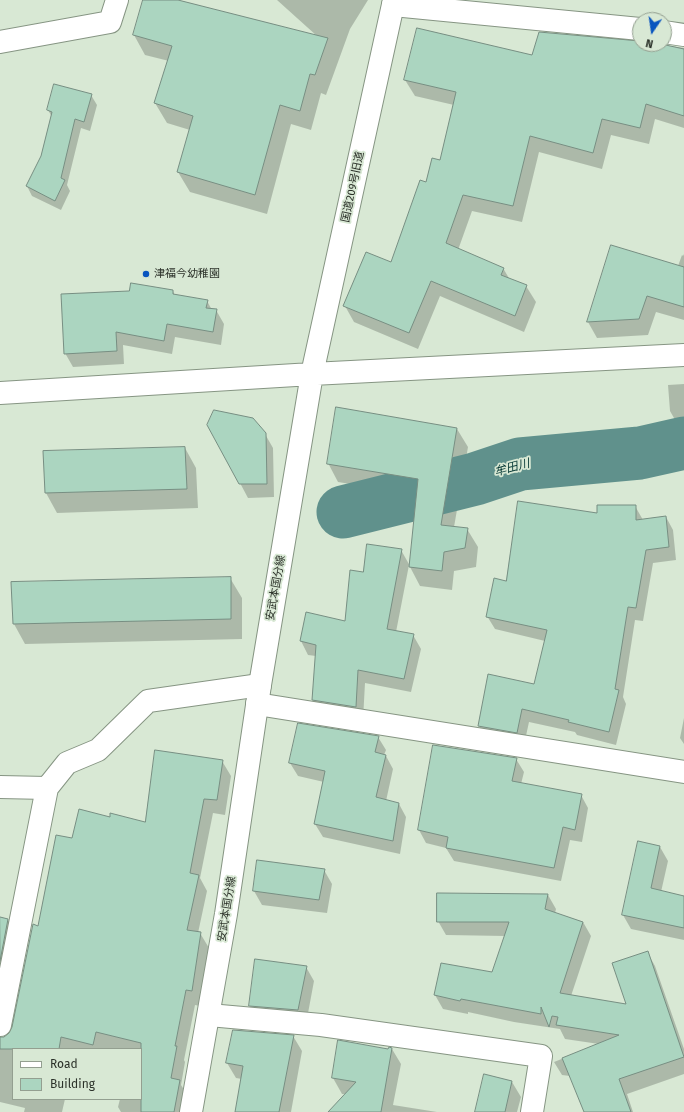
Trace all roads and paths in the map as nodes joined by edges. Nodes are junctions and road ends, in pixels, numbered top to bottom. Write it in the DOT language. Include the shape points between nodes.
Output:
graph roads {
  1 [pos="117,0"];
  2 [pos="393,3"];
  3 [pos="632,27"];
  4 [pos="672,34"];
  5 [pos="684,36"];
  6 [pos="0,42"];
  7 [pos="684,355"];
  8 [pos="312,374"];
  9 [pos="0,393"];
  10 [pos="258,695"];
  11 [pos="684,772"];
  12 [pos="0,787"];
  13 [pos="47,788"];
  14 [pos="4,979"];
  15 [pos="209,1015"];
  16 [pos="0,1025"];
  17 [pos="191,1112"];
  18 [pos="532,1112"];
  1 -- 6 [label="street" via="110,22"];
  2 -- 3 [label="street"];
  2 -- 8 [label="street, 国道209号旧道"];
  4 -- 5 [label="street"];
  7 -- 8 [label="street"];
  8 -- 9 [label="street"];
  8 -- 10 [label="street, 安武本国分線"];
  10 -- 11 [label="street"];
  10 -- 13 [label="street" via="148,701 98,750 67,763"];
  10 -- 15 [label="street, 安武本国分線"];
  12 -- 13 [label="street"];
  13 -- 14 [label="street"];
  14 -- 16 [label="street"];
  15 -- 17 [label="street, 安武本国分線"];
  15 -- 18 [label="street" via="321,1025 541,1056"];
}
